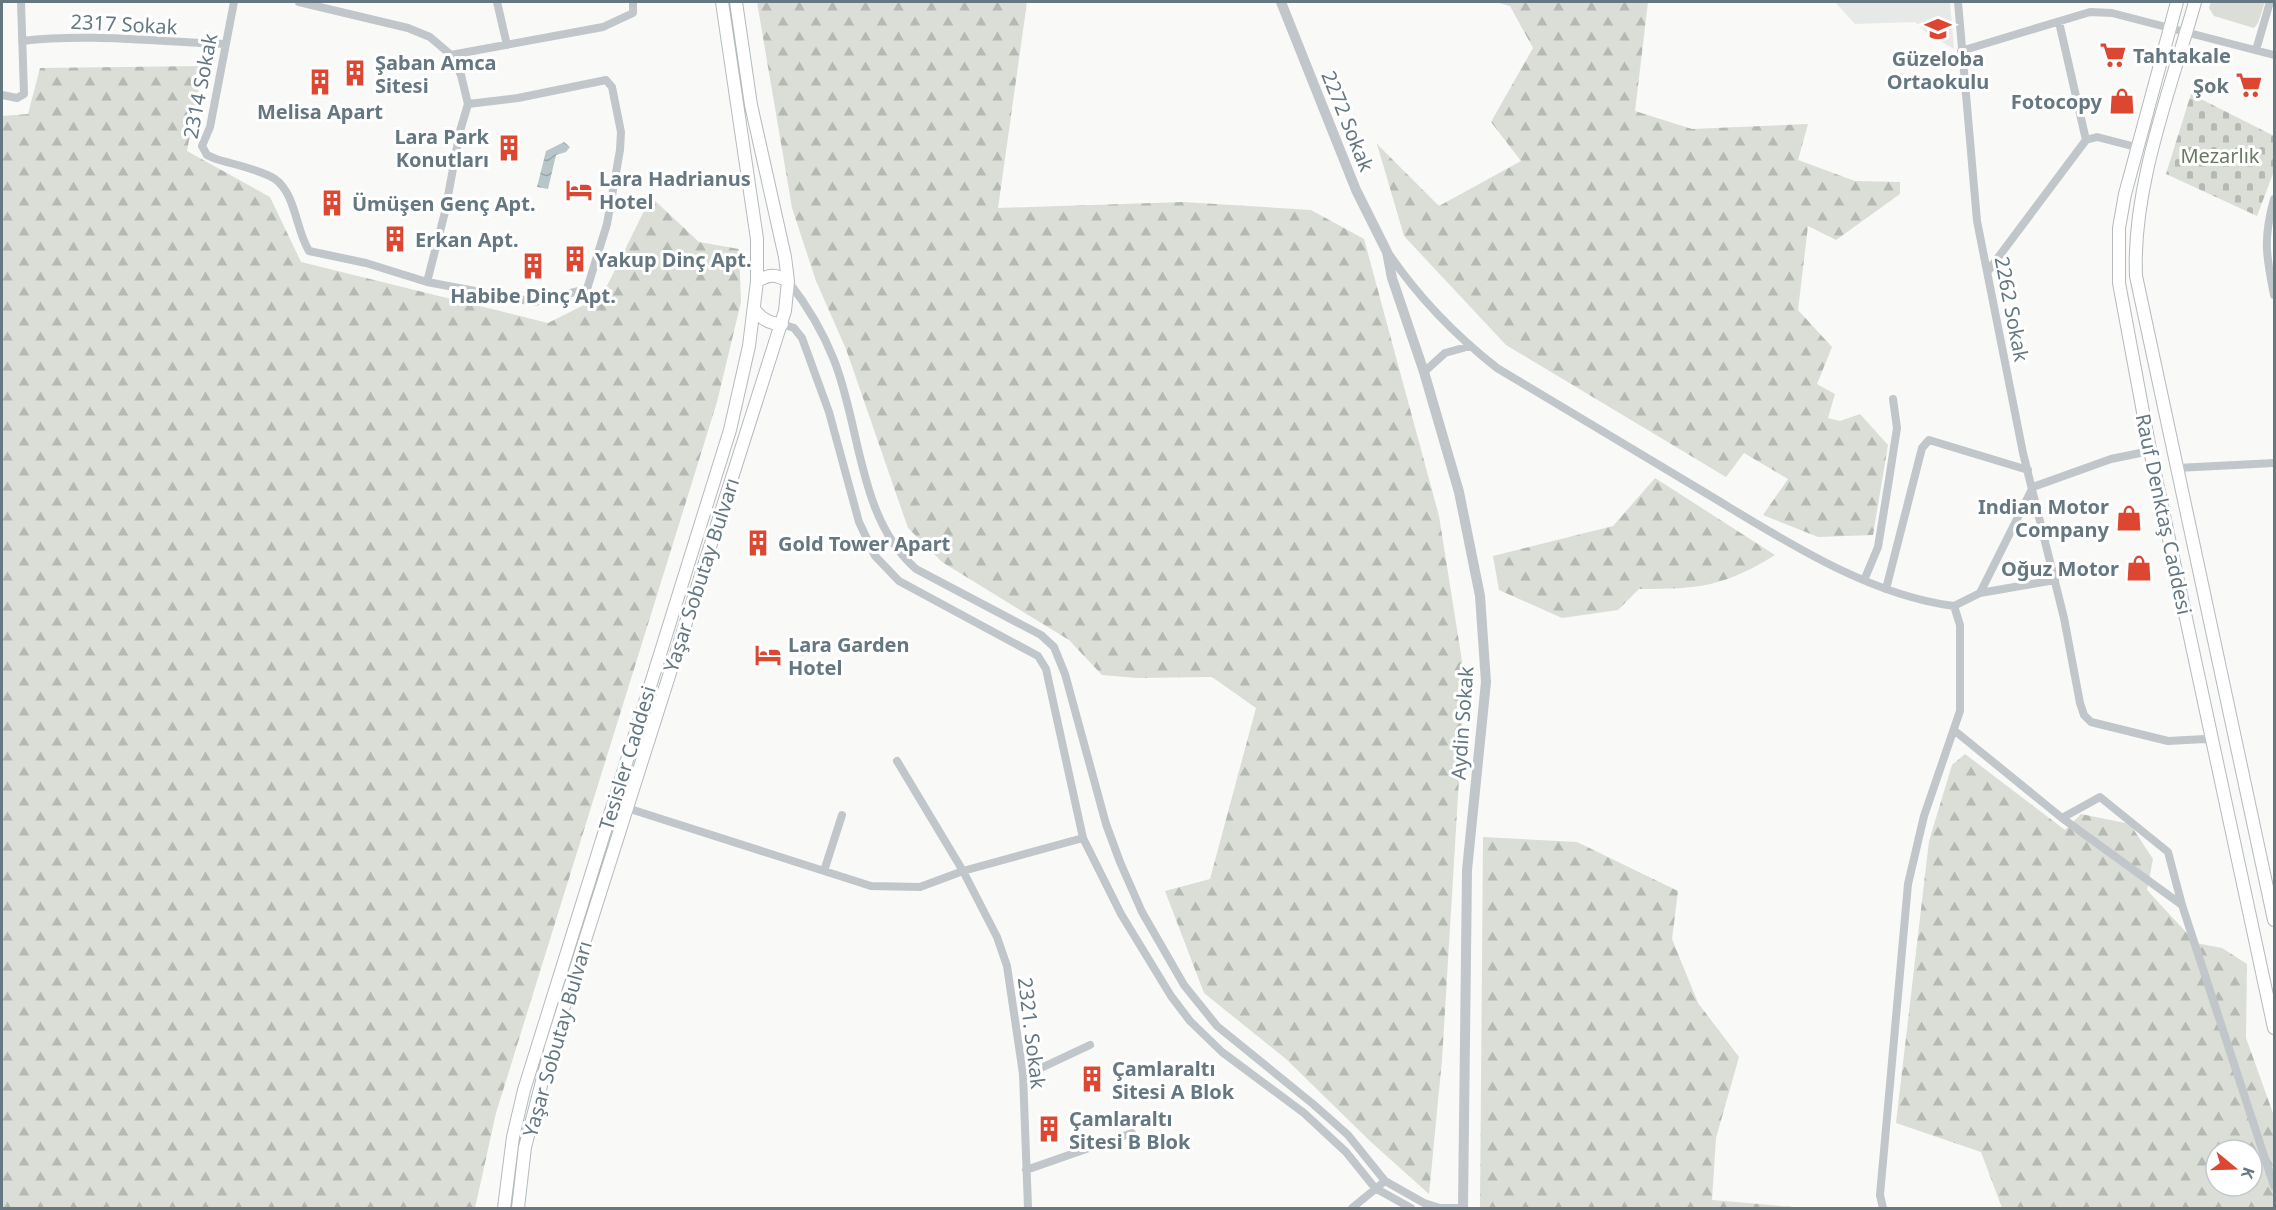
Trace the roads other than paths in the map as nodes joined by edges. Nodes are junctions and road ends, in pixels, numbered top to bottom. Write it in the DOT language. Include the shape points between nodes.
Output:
graph roads {
  1 [pos="21,2"];
  2 [pos="234,2"];
  3 [pos="299,2"];
  4 [pos="497,2"];
  5 [pos="633,2"];
  6 [pos="722,2"];
  7 [pos="736,2"];
  8 [pos="1281,2"];
  9 [pos="1959,2"];
  10 [pos="2177,2"];
  11 [pos="2195,2"];
  12 [pos="2270,2"];
  13 [pos="324,4"];
  14 [pos="2059,21"];
  15 [pos="2170,27"];
  16 [pos="2187,30"];
  17 [pos="22,41"];
  18 [pos="225,44"];
  19 [pos="507,45"];
  20 [pos="2256,50"];
  21 [pos="1961,51"];
  22 [pos="451,55"];
  23 [pos="2274,55"];
  24 [pos="2,95"];
  25 [pos="468,104"];
  26 [pos="2086,140"];
  27 [pos="2136,147"];
  28 [pos="2274,199"];
  29 [pos="1387,252"];
  30 [pos="1988,271"];
  31 [pos="757,281"];
  32 [pos="788,281"];
  33 [pos="427,282"];
  34 [pos="2274,295"];
  35 [pos="754,309"];
  36 [pos="782,324"];
  37 [pos="1470,346"];
  38 [pos="1424,372"];
  39 [pos="1893,399"];
  40 [pos="2151,455"];
  41 [pos="2274,463"];
  42 [pos="2177,468"];
  43 [pos="2028,470"];
  44 [pos="2033,487"];
  45 [pos="1865,578"];
  46 [pos="2055,580"];
  47 [pos="1886,589"];
  48 [pos="1980,593"];
  49 [pos="1954,606"];
  50 [pos="1955,731"];
  51 [pos="2213,743"];
  52 [pos="897,761"];
  53 [pos="627,808"];
  54 [pos="842,815"];
  55 [pos="2062,818"];
  56 [pos="1083,838"];
  57 [pos="824,871"];
  58 [pos="963,871"];
  59 [pos="2182,904"];
  60 [pos="2274,920"];
  61 [pos="2274,1028"];
  62 [pos="1090,1045"];
  63 [pos="1023,1074"];
  64 [pos="1132,1132"];
  65 [pos="1026,1170"];
  66 [pos="1385,1181"];
  67 [pos="2274,1186"];
  68 [pos="1375,1188"];
  69 [pos="1463,1208"];
  70 [pos="504,1209"];
  71 [pos="518,1209"];
  72 [pos="1028,1209"];
  73 [pos="1352,1209"];
  74 [pos="1411,1209"];
  75 [pos="1883,1209"];
  1 -- 17 [label="street"];
  2 -- 18 [label="street, 2314 Sokak"];
  3 -- 13 [label="street"];
  4 -- 19 [label="street"];
  5 -- 19 [label="street" via="633,13 603,27"];
  6 -- 31 [label="main road, Tesisler Caddesi" via="757,239"];
  7 -- 32 [label="main road, Yaşar Sobutay Bulvarı" via="752,105"];
  8 -- 29 [label="street, 2272 Sokak" via="1356,190"];
  9 -- 21 [label="street, 2262 Sokak"];
  10 -- 15 [label="main road, Rauf Denktaş Caddesi"];
  11 -- 16 [label="main road, Rauf Denktaş Caddesi"];
  12 -- 20 [label="street"];
  13 -- 22 [label="street" via="408,28 430,37"];
  14 -- 15 [label="street" via="2090,12 2112,13"];
  14 -- 21 [label="street"];
  14 -- 26 [label="street"];
  15 -- 16 [label="street"];
  15 -- 27 [label="main road, Rauf Denktaş Caddesi"];
  16 -- 20 [label="street"];
  16 -- 42 [label="main road, Rauf Denktaş Caddesi" via="2153,151 2136,230 2135,253 2144,322"];
  17 -- 18 [label="street, 2317 Sokak" via="56,37"];
  17 -- 24 [label="street" via="24,94 17,98"];
  18 -- 33 [label="street, 2314 Sokak" via="210,126 202,146 207,155 275,179 286,193 309,251"];
  19 -- 22 [label="street"];
  20 -- 23 [label="street"];
  21 -- 30 [label="street, 2262 Sokak" via="1977,221"];
  22 -- 25 [label="street"];
  25 -- 33 [label="street"];
  25 -- 33 [label="street" via="606,81 612,87 621,132 607,224 587,289 534,302"];
  26 -- 27 [label="street" via="2097,137"];
  26 -- 30 [label="street"];
  27 -- 40 [label="main road, Rauf Denktaş Caddesi" via="2120,228 2119,283"];
  28 -- 34 [label="street" via="2265,254"];
  29 -- 37 [label="street" via="1410,285"];
  29 -- 38 [label="street, Aydin Sokak"];
  30 -- 43 [label="street, 2262 Sokak"];
  31 -- 32 [label="main road" via="770,274"];
  31 -- 35 [label="main road, Tesisler Caddesi"];
  32 -- 36 [label="main road, Yaşar Sobutay Bulvarı"];
  32 -- 66 [label="street" via="834,360 874,503 900,555 916,569 1041,635 1054,647 1120,862 1142,912 1184,985 1217,1026 1348,1135"];
  35 -- 36 [label="main road" via="768,322"];
  35 -- 70 [label="main road, Tesisler Caddesi" via="730,430 524,1090 513,1137"];
  36 -- 53 [label="main road, Yaşar Sobutay Bulvarı"];
  36 -- 56 [label="street" via="794,328 802,338 829,412 859,522 874,556 900,581 1038,656 1046,669"];
  37 -- 38 [label="street" via="1445,353"];
  37 -- 45 [label="street" via="1497,368 1808,554"];
  38 -- 69 [label="street, Aydin Sokak" via="1459,492 1478,584 1486,682 1467,870"];
  39 -- 45 [label="street" via="1897,428 1888,486 1878,548"];
  40 -- 44 [label="street" via="2145,452 2111,459"];
  40 -- 51 [label="main road, Rauf Denktaş Caddesi"];
  41 -- 42 [label="street"];
  42 -- 60 [label="main road, Rauf Denktaş Caddesi"];
  43 -- 44 [label="street, 2262 Sokak"];
  43 -- 47 [label="street" via="1929,440 1922,448"];
  44 -- 46 [label="street, 2262 Sokak"];
  44 -- 48 [label="street"];
  45 -- 47 [label="street"];
  46 -- 48 [label="street"];
  46 -- 51 [label="street, 2262 Sokak" via="2084,715 2091,722 2168,741 2205,739"];
  47 -- 49 [label="street"];
  48 -- 49 [label="street"];
  49 -- 50 [label="street" via="1960,625 1960,711"];
  50 -- 55 [label="street"];
  50 -- 75 [label="street" via="1924,816 1908,884 1880,1195"];
  51 -- 61 [label="main road, Rauf Denktaş Caddesi"];
  52 -- 58 [label="street, 2321. Sokak"];
  53 -- 57 [label="street"];
  53 -- 71 [label="main road, Yaşar Sobutay Bulvarı" via="535,1103"];
  54 -- 57 [label="street"];
  55 -- 59 [label="street"];
  55 -- 59 [label="street" via="2100,797 2168,852"];
  56 -- 58 [label="street"];
  56 -- 68 [label="street" via="1121,914 1190,1021 1222,1053 1304,1113 1346,1152"];
  57 -- 58 [label="street" via="871,886 920,887"];
  58 -- 63 [label="street, 2321. Sokak" via="997,937 1007,966"];
  59 -- 67 [label="street"];
  62 -- 63 [label="street"];
  63 -- 65 [label="street, 2321. Sokak"];
  64 -- 65 [label="street"];
  65 -- 72 [label="street, 2321. Sokak"];
  66 -- 68 [label="street"];
  66 -- 69 [label="street" via="1424,1203"];
  68 -- 73 [label="street"];
  68 -- 74 [label="street"];
}
